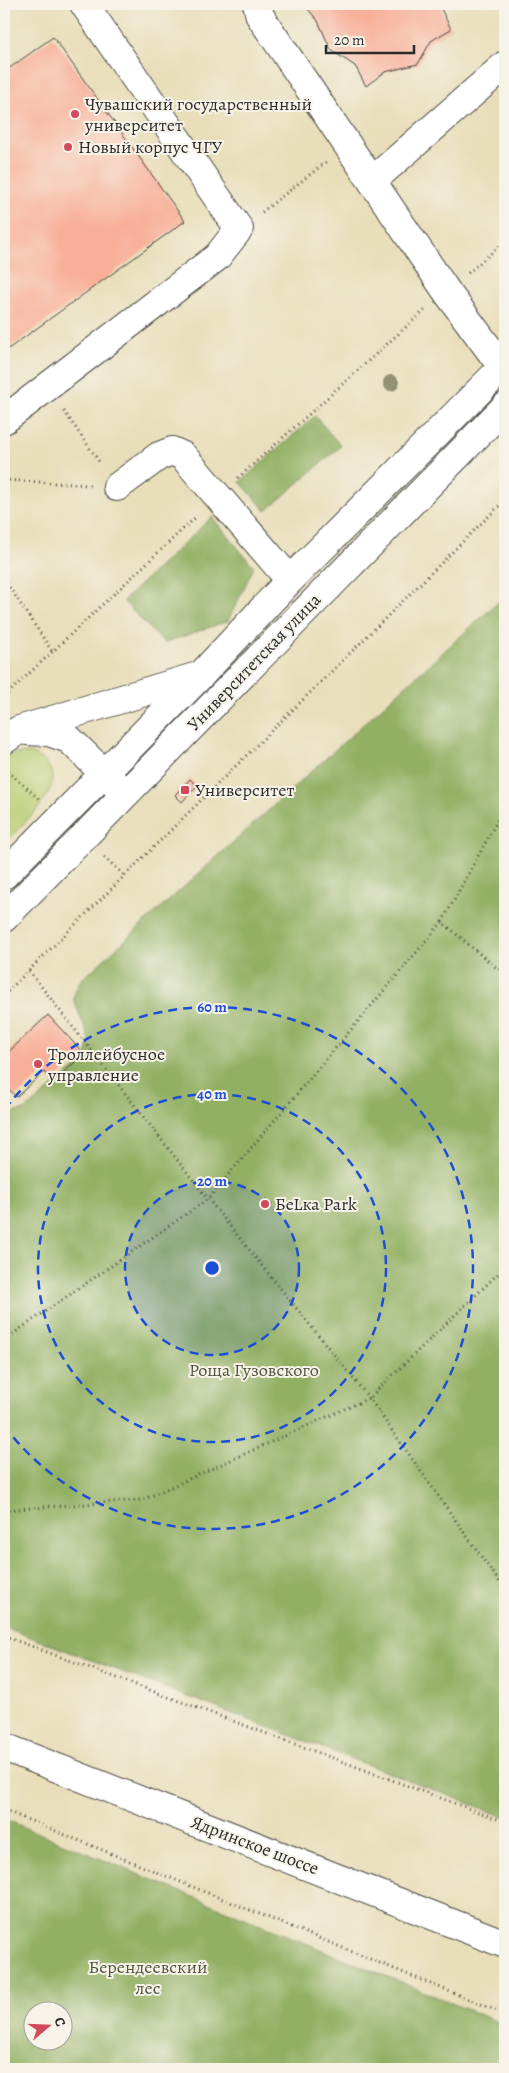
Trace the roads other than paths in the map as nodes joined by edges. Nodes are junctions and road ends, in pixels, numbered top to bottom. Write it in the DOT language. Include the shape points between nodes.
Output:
graph roads {
  1 [pos="84,4"];
  2 [pos="256,4"];
  3 [pos="505,65"];
  4 [pos="372,181"];
  5 [pos="504,368"];
  6 [pos="505,407"];
  7 [pos="4,420"];
  8 [pos="117,487"];
  9 [pos="290,580"];
  10 [pos="313,602"];
  11 [pos="200,675"];
  12 [pos="11,735"];
  13 [pos="103,772"];
  14 [pos="124,794"];
  15 [pos="4,875"];
  16 [pos="4,918"];
  17 [pos="4,1747"];
  18 [pos="505,1944"];
  1 -- 7 [label="main road" via="239,229 217,257"];
  2 -- 4 [label="main road" via="260,16"];
  3 -- 4 [label="main road"];
  4 -- 5 [label="main road" via="447,292"];
  5 -- 9 [label="main road, Университетская улица"];
  6 -- 10 [label="main road, Университетская улица"];
  8 -- 9 [label="main road" via="159,456 172,451 183,456"];
  9 -- 10 [label="main road"];
  9 -- 11 [label="main road, Университетская улица"];
  10 -- 14 [label="main road, Университетская улица"];
  11 -- 12 [label="main road"];
  11 -- 13 [label="main road, Университетская улица"];
  12 -- 13 [label="main road" via="49,732 69,739"];
  13 -- 14 [label="main road"];
  13 -- 15 [label="main road, Университетская улица"];
  14 -- 16 [label="main road, Университетская улица"];
  17 -- 18 [label="main road, Ядринское шоссе"];
}
